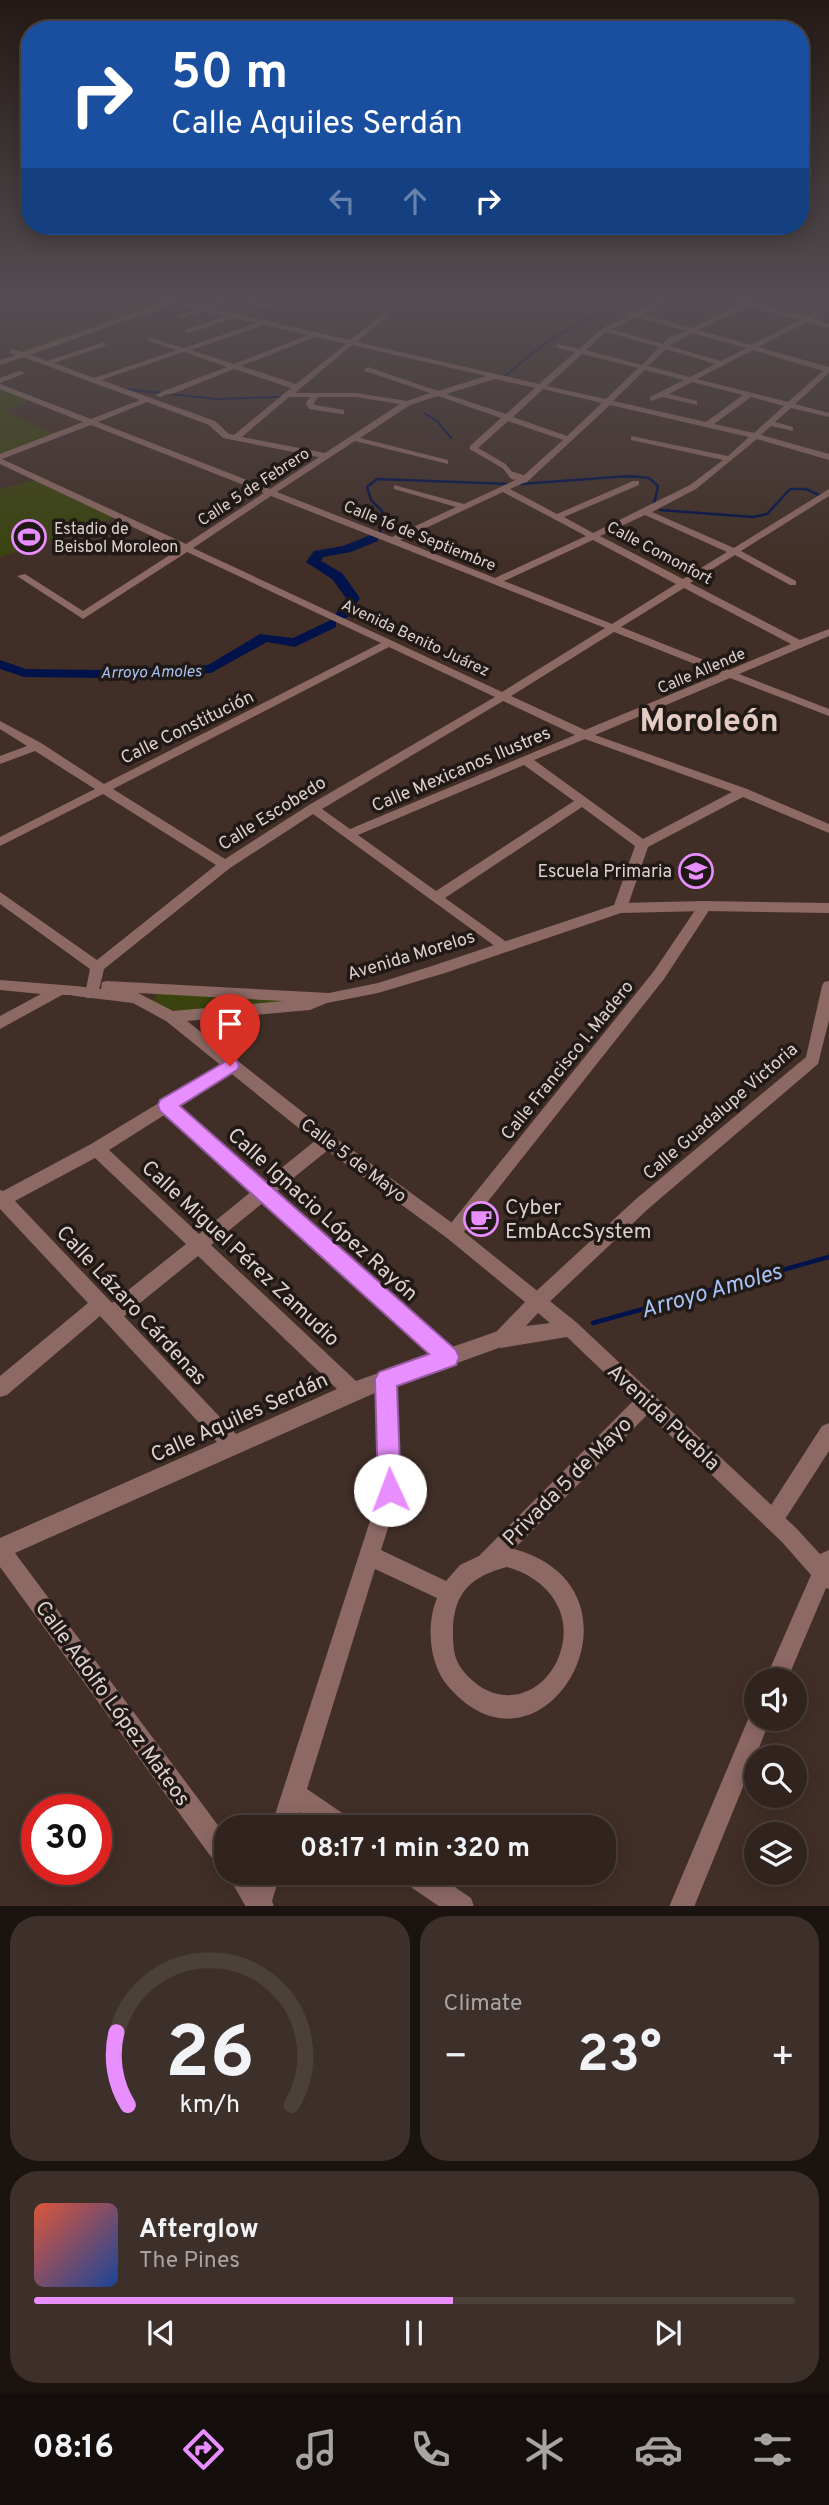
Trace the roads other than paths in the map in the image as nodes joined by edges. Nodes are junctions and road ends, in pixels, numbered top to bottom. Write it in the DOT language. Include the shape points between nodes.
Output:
graph roads {
  1 [pos="5,386"];
  2 [pos="110,386"];
  3 [pos="184,386"];
  4 [pos="293,386"];
  5 [pos="418,386"];
  6 [pos="463,386"];
  7 [pos="530,386"];
  8 [pos="541,386"];
  9 [pos="625,386"];
  10 [pos="677,386"];
  11 [pos="718,386"];
  12 [pos="811,386"];
  13 [pos="296,387"];
  14 [pos="539,388"];
  15 [pos="439,393"];
  16 [pos="662,394"];
  17 [pos="750,394"];
  18 [pos="286,395"];
  19 [pos="316,395"];
  20 [pos="653,399"];
  21 [pos="148,400"];
  22 [pos="407,403"];
  23 [pos="607,403"];
  24 [pos="694,403"];
  25 [pos="790,404"];
  26 [pos="341,412"];
  27 [pos="829,415"];
  28 [pos="506,417"];
  29 [pos="91,422"];
  30 [pos="769,423"];
  31 [pos="708,425"];
  32 [pos="790,429"];
  33 [pos="755,436"];
  34 [pos="235,438"];
  35 [pos="352,438"];
  36 [pos="634,438"];
  37 [pos="569,439"];
  38 [pos="473,448"];
  39 [pos="326,456"];
  40 [pos="829,457"];
  41 [pos="0,459"];
  42 [pos="730,459"];
  43 [pos="445,462"];
  44 [pos="523,480"];
  45 [pos="636,483"];
  46 [pos="506,487"];
  47 [pos="397,488"];
  48 [pos="269,492"];
  49 [pos="829,492"];
  50 [pos="465,507"];
  51 [pos="645,512"];
  52 [pos="559,516"];
  53 [pos="595,535"];
  54 [pos="393,540"];
  55 [pos="184,548"];
  56 [pos="734,551"];
  57 [pos="22,576"];
  58 [pos="497,582"];
  59 [pos="683,582"];
  60 [pos="793,583"];
  61 [pos="612,627"];
  62 [pos="829,632"];
  63 [pos="390,643"];
  64 [pos="801,645"];
  65 [pos="730,675"];
  66 [pos="504,696"];
  67 [pos="829,713"];
  68 [pos="0,724"];
  69 [pos="585,735"];
  70 [pos="37,747"];
  71 [pos="0,760"];
  72 [pos="527,761"];
  73 [pos="104,788"];
  74 [pos="743,792"];
  75 [pos="583,802"];
  76 [pos="313,808"];
  77 [pos="828,826"];
  78 [pos="351,834"];
  79 [pos="0,842"];
  80 [pos="642,845"];
  81 [pos="225,865"];
  82 [pos="438,897"];
  83 [pos="0,898"];
  84 [pos="705,906"];
  85 [pos="620,908"];
  86 [pos="829,908"];
  87 [pos="503,947"];
  88 [pos="97,967"];
  89 [pos="0,985"];
  90 [pos="829,986"];
  91 [pos="93,989"];
  92 [pos="158,990"];
  93 [pos="67,991"];
  94 [pos="329,998"];
  95 [pos="154,1007"];
  96 [pos="171,1017"];
  97 [pos="0,1023"];
  98 [pos="230,1066"];
  99 [pos="167,1105"];
  100 [pos="327,1141"];
  101 [pos="97,1149"];
  102 [pos="263,1190"];
  103 [pos="1,1198"];
  104 [pos="453,1233"];
  105 [pos="198,1243"];
  106 [pos="538,1301"];
  107 [pos="106,1310"];
  108 [pos="570,1328"];
  109 [pos="501,1339"];
  110 [pos="449,1357"];
  111 [pos="386,1379"];
  112 [pos="0,1388"];
  113 [pos="353,1391"];
  114 [pos="647,1401"];
  115 [pos="829,1433"];
  116 [pos="232,1444"];
  117 [pos="773,1520"];
  118 [pos="0,1550"];
  119 [pos="369,1555"];
  120 [pos="486,1561"];
  121 [pos="827,1568"];
  122 [pos="449,1593"];
  123 [pos="781,1668"];
  124 [pos="755,1731"];
  125 [pos="294,1794"];
  126 [pos="287,1815"];
  127 [pos="325,1815"];
  128 [pos="214,1840"];
  129 [pos="247,1885"];
  130 [pos="265,1885"];
  131 [pos="430,1885"];
  132 [pos="260,1905"];
  133 [pos="462,1906"];
  134 [pos="681,1906"];
  1 -- 29 [label="street, Calle 16 de Septiembre"];
  2 -- 21 [label="street"];
  3 -- 21 [label="street"];
  4 -- 13 [label="street"];
  5 -- 15 [label="street"];
  6 -- 15 [label="street, Calle 5 de Febrero"];
  7 -- 14 [label="street"];
  8 -- 14 [label="street"];
  9 -- 23 [label="street"];
  10 -- 16 [label="street"];
  11 -- 17 [label="street"];
  12 -- 25 [label="street"];
  13 -- 18 [label="street"];
  14 -- 23 [label="street"];
  14 -- 28 [label="street"];
  15 -- 22 [label="street, Calle 5 de Febrero"];
  15 -- 28 [label="street"];
  16 -- 20 [label="street"];
  16 -- 24 [label="street"];
  17 -- 25 [label="street"];
  17 -- 31 [label="street"];
  18 -- 19 [label="street, Calle 5 de Febrero"];
  18 -- 34 [label="street"];
  19 -- 22 [label="street, Calle 5 de Febrero" via="356,395"];
  19 -- 26 [label="street" via="312,407"];
  21 -- 29 [label="street"];
  21 -- 34 [label="street" via="212,423 222,435"];
  22 -- 35 [label="street, Calle 5 de Febrero"];
  23 -- 31 [label="street"];
  23 -- 37 [label="street"];
  25 -- 27 [label="street"];
  25 -- 30 [label="street"];
  28 -- 37 [label="street"];
  28 -- 38 [label="street"];
  29 -- 41 [label="street"];
  29 -- 48 [label="street, Calle 16 de Septiembre"];
  30 -- 32 [label="street"];
  30 -- 33 [label="street"];
  31 -- 33 [label="street"];
  33 -- 40 [label="street"];
  33 -- 42 [label="street"];
  34 -- 39 [label="street"];
  35 -- 39 [label="street, Calle 5 de Febrero"];
  35 -- 43 [label="street"];
  36 -- 42 [label="street"];
  37 -- 44 [label="street"];
  38 -- 44 [label="street"];
  39 -- 48 [label="street, Calle 5 de Febrero"];
  41 -- 55 [label="street, Avenida Benito Juárez"];
  42 -- 51 [label="street" via="693,487"];
  44 -- 46 [label="street"];
  45 -- 52 [label="street"];
  46 -- 50 [label="street"];
  46 -- 52 [label="street, Calle Comonfort"];
  47 -- 50 [label="street"];
  48 -- 54 [label="street, Calle 16 de Septiembre"];
  48 -- 55 [label="street, Calle 5 de Febrero"];
  49 -- 56 [label="street, Calle Escobedo"];
  50 -- 54 [label="street"];
  51 -- 53 [label="street"];
  51 -- 56 [label="street"];
  52 -- 53 [label="street, Calle Comonfort"];
  53 -- 58 [label="street"];
  53 -- 59 [label="street, Calle Comonfort"];
  54 -- 58 [label="street, Calle 16 de Septiembre"];
  55 -- 57 [label="street, Calle 5 de Febrero" via="83,617"];
  55 -- 63 [label="street, Avenida Benito Juárez"];
  56 -- 59 [label="street, Calle Escobedo"];
  56 -- 60 [label="street"];
  58 -- 61 [label="street, Calle 16 de Septiembre"];
  59 -- 61 [label="street, Calle Escobedo"];
  59 -- 64 [label="street, Calle Comonfort"];
  61 -- 65 [label="street, Calle 16 de Septiembre"];
  61 -- 66 [label="street, Calle Escobedo"];
  62 -- 64 [label="street, Calle Allende"];
  63 -- 66 [label="street, Avenida Benito Juárez"];
  63 -- 73 [label="street, Calle Constitución"];
  64 -- 65 [label="street, Calle Allende"];
  65 -- 67 [label="street, Calle 16 de Septiembre"];
  65 -- 69 [label="street, Calle Allende"];
  66 -- 69 [label="street, Avenida Benito Juárez"];
  66 -- 76 [label="street, Calle Escobedo"];
  68 -- 70 [label="street"];
  69 -- 72 [label="street, Calle Mexicanos Ilustres"];
  69 -- 74 [label="street, Avenida Benito Juárez"];
  70 -- 71 [label="street"];
  70 -- 73 [label="street"];
  72 -- 75 [label="street"];
  72 -- 78 [label="street, Calle Mexicanos Ilustres"];
  73 -- 79 [label="street, Calle Constitución"];
  73 -- 81 [label="street"];
  74 -- 77 [label="street, Avenida Benito Juárez"];
  74 -- 80 [label="street"];
  75 -- 80 [label="street"];
  75 -- 82 [label="street"];
  76 -- 78 [label="street"];
  76 -- 81 [label="street, Calle Escobedo"];
  78 -- 82 [label="street"];
  80 -- 85 [label="street"];
  81 -- 88 [label="street, Calle Escobedo"];
  82 -- 87 [label="street"];
  83 -- 88 [label="street"];
  84 -- 85 [label="street, Avenida Morelos"];
  84 -- 86 [label="street, Avenida Morelos"];
  84 -- 104 [label="street, Calle Francisco I. Madero" via="659,975"];
  85 -- 87 [label="street, Avenida Morelos"];
  87 -- 94 [label="street, Avenida Morelos" via="378,988"];
  88 -- 91 [label="street"];
  89 -- 93 [label="street"];
  90 -- 106 [label="street, Calle Guadalupe Victoria" via="813,1060 642,1204"];
  91 -- 92 [label="street, Avenida Morelos"];
  91 -- 93 [label="street"];
  91 -- 95 [label="street, Calle 5 de Mayo" via="136,998"];
  92 -- 94 [label="street, Avenida Morelos"];
  92 -- 95 [label="street" via="150,999"];
  93 -- 97 [label="street"];
  94 -- 96 [label="street" via="310,1004"];
  95 -- 96 [label="street, Calle 5 de Mayo"];
  96 -- 98 [label="street, Calle 5 de Mayo"];
  98 -- 99 [label="street"];
  98 -- 100 [label="street, Calle 5 de Mayo"];
  99 -- 101 [label="street"];
  99 -- 102 [label="street, Calle Ignacio López Rayón"];
  100 -- 102 [label="street"];
  100 -- 104 [label="street, Calle 5 de Mayo"];
  101 -- 103 [label="street"];
  101 -- 105 [label="street, Calle Miguel Pérez Zamudio"];
  102 -- 105 [label="street"];
  102 -- 110 [label="street, Calle Ignacio López Rayón"];
  103 -- 107 [label="street, Calle Lázaro Cárdenas"];
  104 -- 106 [label="street, Calle 5 de Mayo"];
  105 -- 107 [label="street"];
  105 -- 113 [label="street, Calle Miguel Pérez Zamudio"];
  106 -- 108 [label="street, Avenida Puebla"];
  106 -- 109 [label="street, Calle Aquiles Serdán"];
  107 -- 112 [label="street"];
  107 -- 116 [label="street, Calle Lázaro Cárdenas"];
  108 -- 109 [label="street, Calle Aquiles Serdán"];
  108 -- 114 [label="street, Avenida Puebla"];
  109 -- 110 [label="street, Calle Aquiles Serdán"];
  110 -- 111 [label="street, Calle Aquiles Serdán"];
  111 -- 113 [label="street, Calle Aquiles Serdán"];
  111 -- 119 [label="street" via="390,1490"];
  113 -- 116 [label="street, Calle Aquiles Serdán"];
  114 -- 117 [label="street, Avenida Puebla"];
  114 -- 120 [label="street, Privada 5 de Mayo"];
  115 -- 117 [label="street"];
  116 -- 118 [label="street, Calle Aquiles Serdán"];
  117 -- 121 [label="street, Avenida Puebla"];
  118 -- 128 [label="street, Calle Adolfo López Mateos"];
  119 -- 122 [label="street"];
  119 -- 125 [label="street"];
  120 -- 122 [label="street, Privada 5 de Mayo"];
  120 -- 122 [label="street, Privada 5 de Mayo" via="526,1560 542,1569 568,1601 572,1649 551,1689 532,1703 513,1708 488,1705 466,1692 442,1650 442,1615"];
  121 -- 123 [label="street"];
  124 -- 134 [label="street"];
  125 -- 126 [label="street"];
  125 -- 127 [label="street"];
  129 -- 132 [label="street"];
  130 -- 132 [label="street"];
  131 -- 133 [label="street"];
}
